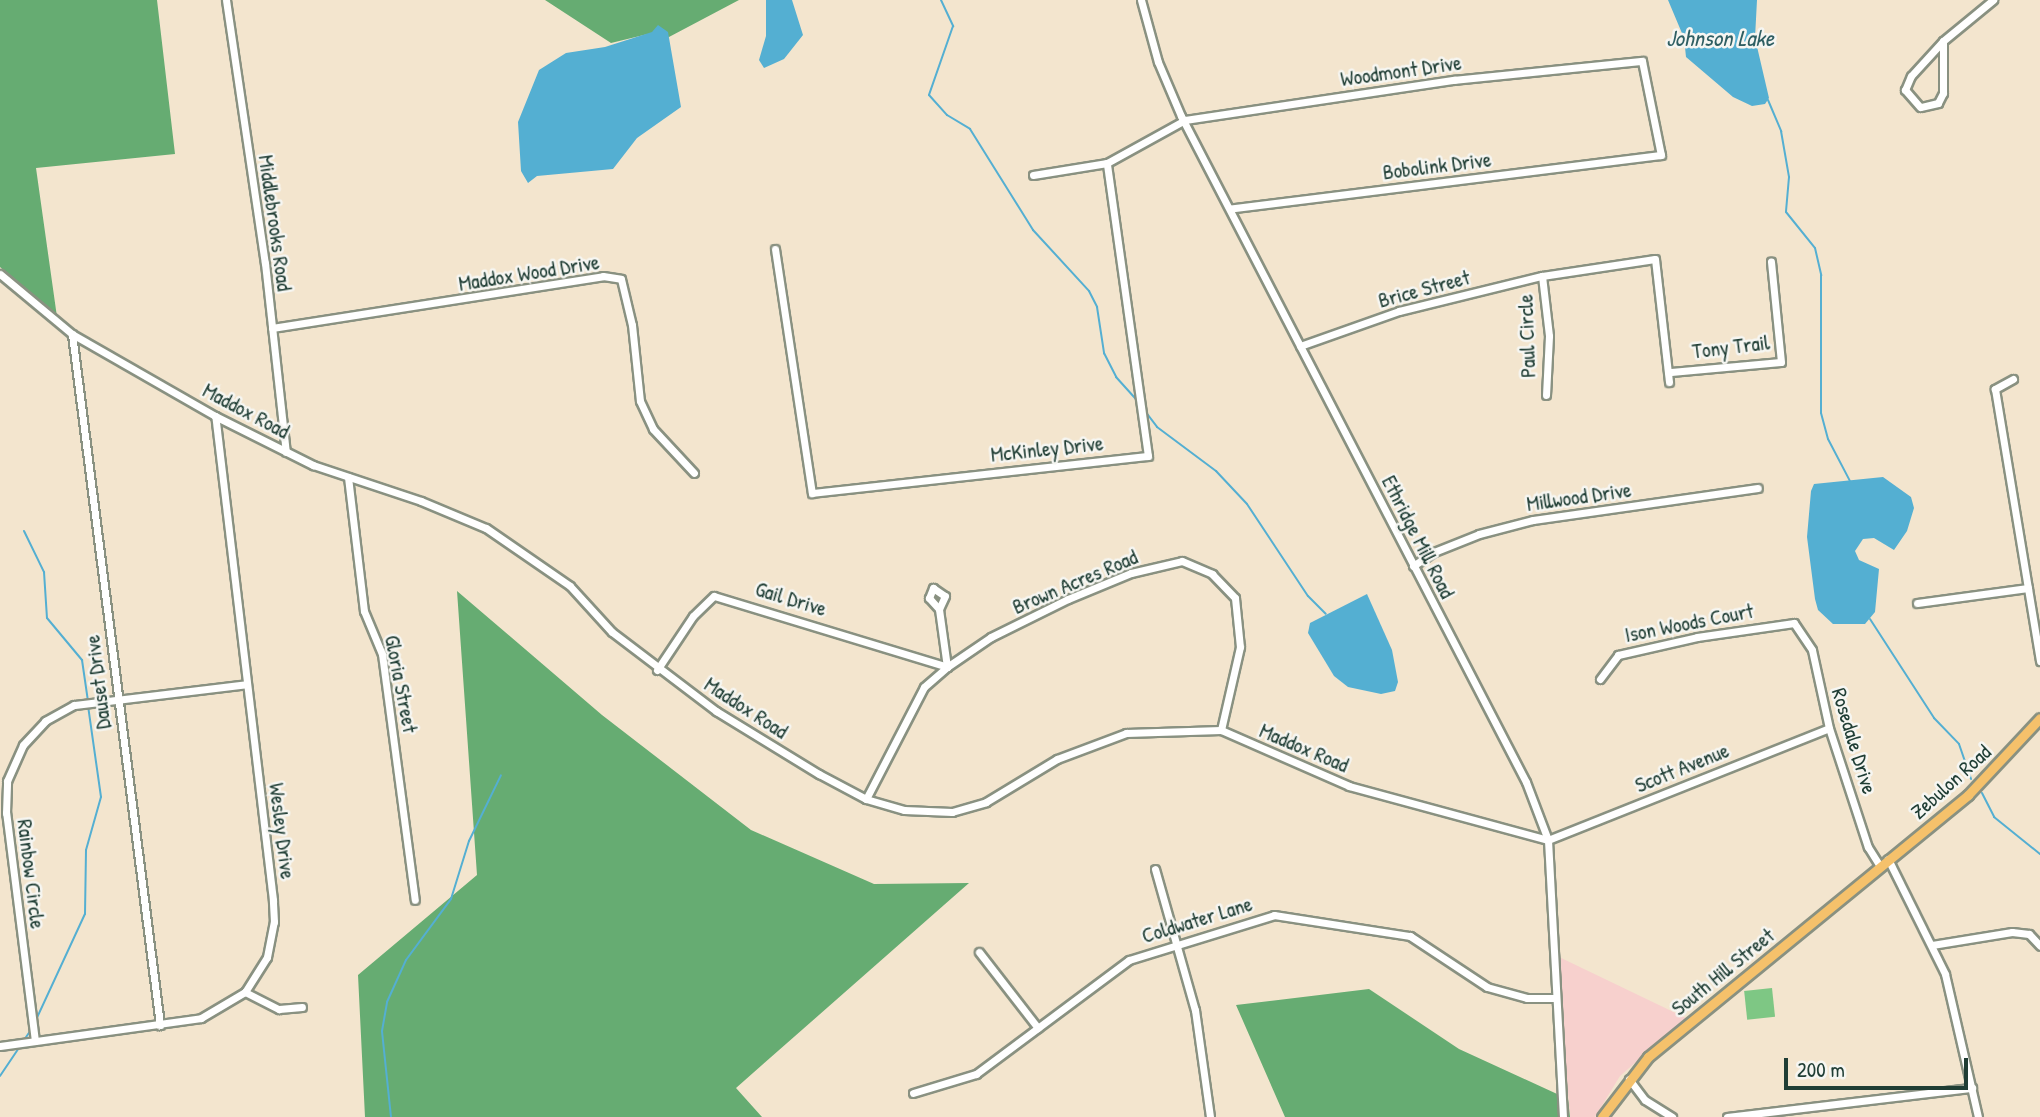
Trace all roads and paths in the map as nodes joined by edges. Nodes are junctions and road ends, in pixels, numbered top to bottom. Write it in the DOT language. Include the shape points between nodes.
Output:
graph roads {
  1 [pos="226,0"];
  2 [pos="1141,0"];
  3 [pos="1993,0"];
  4 [pos="1943,41"];
  5 [pos="1185,120"];
  6 [pos="1648,156"];
  7 [pos="1107,163"];
  8 [pos="1033,175"];
  9 [pos="1230,209"];
  10 [pos="775,249"];
  11 [pos="1771,261"];
  12 [pos="0,274"];
  13 [pos="1542,276"];
  14 [pos="272,328"];
  15 [pos="72,334"];
  16 [pos="1300,346"];
  17 [pos="1671,372"];
  18 [pos="2013,379"];
  19 [pos="1669,382"];
  20 [pos="1546,395"];
  21 [pos="215,416"];
  22 [pos="286,452"];
  23 [pos="694,473"];
  24 [pos="348,477"];
  25 [pos="1758,488"];
  26 [pos="1413,566"];
  27 [pos="2028,588"];
  28 [pos="1917,603"];
  29 [pos="939,609"];
  30 [pos="1796,626"];
  31 [pos="2040,661"];
  32 [pos="947,667"];
  33 [pos="657,670"];
  34 [pos="1600,679"];
  35 [pos="247,684"];
  36 [pos="118,699"];
  37 [pos="2040,718"];
  38 [pos="1829,728"];
  39 [pos="1221,730"];
  40 [pos="866,799"];
  41 [pos="1548,840"];
  42 [pos="1888,859"];
  43 [pos="1880,866"];
  44 [pos="1155,869"];
  45 [pos="415,900"];
  46 [pos="1177,942"];
  47 [pos="1932,945"];
  48 [pos="2040,946"];
  49 [pos="979,952"];
  50 [pos="245,992"];
  51 [pos="1556,998"];
  52 [pos="302,1007"];
  53 [pos="160,1025"];
  54 [pos="1038,1028"];
  55 [pos="34,1041"];
  56 [pos="0,1046"];
  57 [pos="1628,1078"];
  58 [pos="1972,1087"];
  59 [pos="913,1093"];
  60 [pos="1210,1117"];
  61 [pos="1563,1117"];
  62 [pos="1602,1117"];
  63 [pos="1672,1117"];
  64 [pos="1727,1117"];
  65 [pos="1978,1117"];
  1 -- 14 [label="street, Middlebrooks Road"];
  2 -- 5 [label="street, Ethridge Mill Road" via="1158,62"];
  3 -- 4 [label="street"];
  4 -- 4 [label="street" via="1911,76 1905,90 1920,107 1938,103 1943,93"];
  5 -- 6 [label="street, Woodmont Drive" via="1454,80 1642,61 1661,155"];
  5 -- 7 [label="street"];
  5 -- 9 [label="street, Ethridge Mill Road"];
  6 -- 9 [label="street, Bobolink Drive"];
  7 -- 8 [label="street"];
  7 -- 10 [label="street, McKinley Drive" via="1148,456 812,493"];
  9 -- 16 [label="street, Ethridge Mill Road"];
  11 -- 17 [label="street, Tony Trail" via="1781,362"];
  12 -- 15 [label="street, Maddox Road"];
  13 -- 16 [label="street, Brice Street" via="1399,312"];
  13 -- 17 [label="street, Brice Street" via="1655,259"];
  13 -- 20 [label="street, Paul Circle" via="1549,336"];
  14 -- 22 [label="street, Middlebrooks Road"];
  14 -- 23 [label="street, Maddox Wood Drive" via="603,276 621,279 632,325 640,401 653,429"];
  15 -- 21 [label="street, Maddox Road"];
  15 -- 36 [label="street, Dauset Drive"];
  16 -- 26 [label="street, Ethridge Mill Road"];
  17 -- 19 [label="street"];
  18 -- 27 [label="street" via="1995,389"];
  21 -- 22 [label="street, Maddox Road"];
  21 -- 35 [label="street, Wesley Drive"];
  22 -- 24 [label="street, Maddox Road"];
  24 -- 33 [label="street, Maddox Road" via="486,528 532,556"];
  24 -- 45 [label="street, Gloria Street" via="365,611 382,654"];
  25 -- 26 [label="street, Millwood Drive" via="1533,520 1479,534"];
  26 -- 41 [label="street, Ethridge Mill Road" via="1526,782"];
  27 -- 28 [label="street"];
  27 -- 31 [label="street"];
  29 -- 32 [label="street"];
  30 -- 34 [label="street, Ison Woods Court" via="1759,626 1645,647 1618,655"];
  30 -- 38 [label="street, Rosedale Drive" via="1812,650"];
  32 -- 33 [label="street, Gail Drive" via="714,596 693,616"];
  32 -- 39 [label="street, Brown Acres Road" via="991,637 1068,599 1131,573 1182,561 1213,574 1235,598 1241,647"];
  32 -- 40 [label="street, Brown Acres Road" via="924,687"];
  33 -- 40 [label="street, Maddox Road"];
  35 -- 36 [label="street, Rainbow Circle"];
  35 -- 50 [label="street, Wesley Drive" via="274,922 267,957"];
  36 -- 53 [label="street, Dauset Drive"];
  36 -- 55 [label="street, Rainbow Circle" via="74,705 44,721 23,745 7,781 5,813"];
  37 -- 42 [label="main road, Zebulon Road" via="1968,795"];
  38 -- 41 [label="street, Scott Avenue"];
  38 -- 43 [label="street, Rosedale Drive" via="1868,847"];
  39 -- 40 [label="street, Maddox Road" via="1126,733 1057,760 986,802 952,812 904,810"];
  39 -- 41 [label="street, Maddox Road" via="1349,786"];
  41 -- 51 [label="street, Ethridge Mill Road"];
  42 -- 43 [label="main road, Zebulon Road"];
  42 -- 47 [label="street"];
  43 -- 57 [label="main road, South Hill Street"];
  44 -- 46 [label="street"];
  46 -- 51 [label="street, Coldwater Lane" via="1274,915 1328,920 1410,936 1505,994"];
  46 -- 54 [label="street, Coldwater Lane" via="1111,970"];
  46 -- 60 [label="street" via="1195,1010"];
  47 -- 48 [label="street" via="2011,932 2029,934"];
  47 -- 58 [label="street" via="1945,974"];
  49 -- 54 [label="street"];
  50 -- 52 [label="street" via="279,1009"];
  50 -- 53 [label="street, Wesley Drive" via="214,1013"];
  51 -- 61 [label="street, Ethridge Mill Road"];
  53 -- 55 [label="street, Wesley Drive"];
  54 -- 59 [label="street, Coldwater Lane" via="963,1081"];
  55 -- 56 [label="street, Wesley Drive"];
  57 -- 62 [label="main road, South Hill Street"];
  57 -- 63 [label="street" via="1645,1100"];
  58 -- 64 [label="street"];
  58 -- 65 [label="street"];
}
